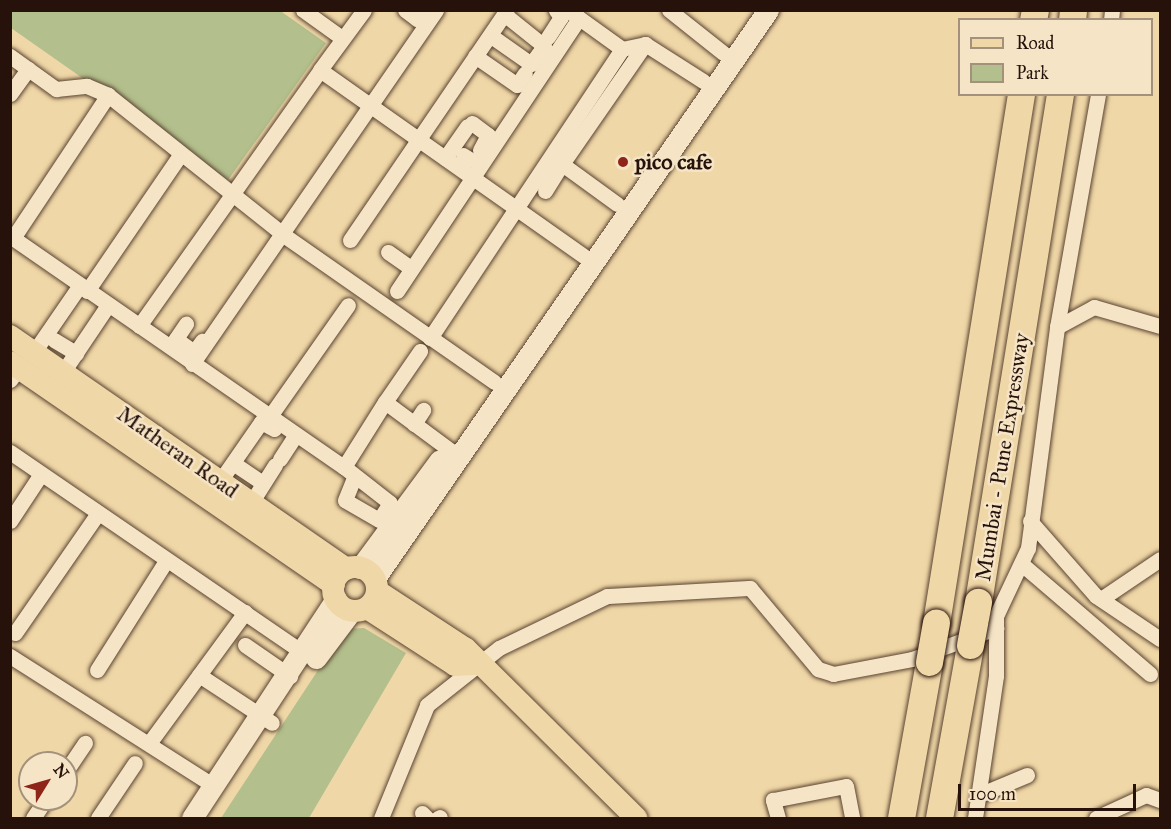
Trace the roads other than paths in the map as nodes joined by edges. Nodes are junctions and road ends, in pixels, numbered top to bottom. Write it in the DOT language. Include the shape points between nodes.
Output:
graph roads {
  1 [pos="303,10"];
  2 [pos="364,10"];
  3 [pos="405,10"];
  4 [pos="669,10"];
  5 [pos="753,10"];
  6 [pos="768,10"];
  7 [pos="432,11"];
  8 [pos="508,13"];
  9 [pos="573,14"];
  10 [pos="557,27"];
  11 [pos="342,38"];
  12 [pos="494,38"];
  13 [pos="645,44"];
  14 [pos="622,49"];
  15 [pos="723,53"];
  16 [pos="10,56"];
  17 [pos="477,57"];
  18 [pos="28,69"];
  19 [pos="320,69"];
  20 [pos="532,70"];
  21 [pos="703,81"];
  22 [pos="10,93"];
  23 [pos="108,95"];
  24 [pos="1021,96"];
  25 [pos="1060,96"];
  26 [pos="1098,96"];
  27 [pos="373,106"];
  28 [pos="417,138"];
  29 [pos="180,155"];
  30 [pos="549,155"];
  31 [pos="445,158"];
  32 [pos="562,164"];
  33 [pos="467,165"];
  34 [pos="545,191"];
  35 [pos="230,194"];
  36 [pos="617,204"];
  37 [pos="515,206"];
  38 [pos="285,236"];
  39 [pos="12,237"];
  40 [pos="350,240"];
  41 [pos="388,252"];
  42 [pos="586,257"];
  43 [pos="411,268"];
  44 [pos="81,290"];
  45 [pos="397,291"];
  46 [pos="348,305"];
  47 [pos="105,309"];
  48 [pos="186,324"];
  49 [pos="139,326"];
  50 [pos="1161,326"];
  51 [pos="1058,327"];
  52 [pos="10,336"];
  53 [pos="204,338"];
  54 [pos="430,338"];
  55 [pos="54,340"];
  56 [pos="173,344"];
  57 [pos="420,351"];
  58 [pos="76,353"];
  59 [pos="192,364"];
  60 [pos="18,365"];
  61 [pos="63,372"];
  62 [pos="494,382"];
  63 [pos="385,402"];
  64 [pos="423,411"];
  65 [pos="268,419"];
  66 [pos="414,424"];
  67 [pos="294,438"];
  68 [pos="10,452"];
  69 [pos="454,453"];
  70 [pos="227,472"];
  71 [pos="42,474"];
  72 [pos="263,483"];
  73 [pos="251,502"];
  74 [pos="98,513"];
  75 [pos="10,521"];
  76 [pos="1030,521"];
  77 [pos="1161,559"];
  78 [pos="166,561"];
  79 [pos="1024,566"];
  80 [pos="356,589"];
  81 [pos="1101,599"];
  82 [pos="250,616"];
  83 [pos="996,628"];
  84 [pos="15,633"];
  85 [pos="1161,639"];
  86 [pos="305,654"];
  87 [pos="10,656"];
  88 [pos="476,663"];
  89 [pos="97,670"];
  90 [pos="1150,674"];
  91 [pos="199,675"];
  92 [pos="290,676"];
  93 [pos="267,719"];
  94 [pos="150,742"];
  95 [pos="85,743"];
  96 [pos="78,753"];
  97 [pos="135,763"];
  98 [pos="1027,775"];
  99 [pos="214,786"];
  100 [pos="979,795"];
  101 [pos="1161,800"];
  102 [pos="98,819"];
  103 [pos="192,819"];
  104 [pos="206,819"];
  105 [pos="381,819"];
  106 [pos="636,819"];
  107 [pos="778,819"];
  108 [pos="852,819"];
  109 [pos="901,819"];
  110 [pos="939,819"];
  111 [pos="975,819"];
  112 [pos="1096,819"];
  1 -- 11 [label="street"];
  2 -- 11 [label="street"];
  3 -- 7 [label="street" via="417,19"];
  4 -- 15 [label="street"];
  5 -- 15 [label="main road"];
  6 -- 42 [label="main road"];
  7 -- 27 [label="street"];
  8 -- 12 [label="street"];
  8 -- 17 [label="street"];
  8 -- 20 [label="street" via="544,43"];
  9 -- 10 [label="street"];
  9 -- 14 [label="street"];
  10 -- 20 [label="street"];
  11 -- 19 [label="street"];
  12 -- 17 [label="street"];
  12 -- 20 [label="street"];
  13 -- 14 [label="street"];
  13 -- 21 [label="street"];
  13 -- 32 [label="street"];
  14 -- 30 [label="street"];
  15 -- 21 [label="main road"];
  16 -- 18 [label="street"];
  17 -- 20 [label="street" via="517,85"];
  17 -- 28 [label="street"];
  18 -- 22 [label="street"];
  18 -- 23 [label="street" via="56,89 87,86"];
  19 -- 27 [label="street"];
  19 -- 35 [label="street"];
  20 -- 33 [label="street"];
  21 -- 36 [label="main road"];
  23 -- 29 [label="street"];
  23 -- 39 [label="street"];
  24 -- 109 [label="highway, Mumbai - Pune Expressway, bridge"];
  25 -- 110 [label="highway, Mumbai - Pune Expressway, bridge"];
  26 -- 51 [label="street"];
  27 -- 28 [label="street"];
  27 -- 38 [label="street"];
  28 -- 31 [label="street"];
  28 -- 40 [label="street"];
  29 -- 35 [label="street"];
  29 -- 44 [label="street"];
  30 -- 32 [label="street"];
  30 -- 37 [label="street"];
  31 -- 33 [label="street"];
  31 -- 33 [label="street" via="469,125 489,136"];
  32 -- 34 [label="street"];
  32 -- 36 [label="street"];
  33 -- 37 [label="street"];
  33 -- 43 [label="street"];
  35 -- 38 [label="street"];
  35 -- 49 [label="street"];
  36 -- 42 [label="main road"];
  37 -- 42 [label="street"];
  37 -- 54 [label="street"];
  38 -- 54 [label="street"];
  38 -- 59 [label="street" via="228,308"];
  39 -- 44 [label="street"];
  41 -- 43 [label="street"];
  42 -- 62 [label="main road"];
  42 -- 69 [label="main road"];
  43 -- 45 [label="street"];
  44 -- 47 [label="street"];
  44 -- 60 [label="street"];
  46 -- 65 [label="street"];
  47 -- 49 [label="street"];
  47 -- 58 [label="street"];
  48 -- 56 [label="street"];
  49 -- 56 [label="street"];
  50 -- 51 [label="street" via="1094,307"];
  51 -- 76 [label="street"];
  52 -- 60 [label="main road, Matheran Road"];
  53 -- 56 [label="street" via="194,352"];
  54 -- 62 [label="street"];
  55 -- 58 [label="street"];
  56 -- 59 [label="street"];
  57 -- 63 [label="street"];
  58 -- 61 [label="street"];
  59 -- 65 [label="street"];
  60 -- 61 [label="main road, Matheran Road"];
  60 -- 80 [label="main road, Matheran Road"];
  61 -- 70 [label="main road, Matheran Road"];
  62 -- 69 [label="main road"];
  63 -- 66 [label="street"];
  63 -- 67 [label="street" via="349,472"];
  64 -- 66 [label="street"];
  65 -- 67 [label="street"];
  66 -- 69 [label="street"];
  67 -- 70 [label="street" via="263,421"];
  67 -- 72 [label="street"];
  68 -- 71 [label="street"];
  69 -- 80 [label="main road"];
  70 -- 72 [label="street"];
  70 -- 73 [label="main road, Matheran Road"];
  71 -- 74 [label="street"];
  71 -- 75 [label="street"];
  72 -- 73 [label="street"];
  73 -- 80 [label="main road, Matheran Road"];
  74 -- 78 [label="street"];
  74 -- 84 [label="street"];
  76 -- 79 [label="street"];
  76 -- 81 [label="street"];
  77 -- 81 [label="street"];
  78 -- 82 [label="street"];
  78 -- 89 [label="street"];
  79 -- 83 [label="street" via="996,616"];
  79 -- 90 [label="street"];
  80 -- 86 [label="main road"];
  80 -- 88 [label="main road, Matheran Road" via="466,649"];
  80 -- 93 [label="main road"];
  81 -- 85 [label="street"];
  82 -- 86 [label="street"];
  82 -- 91 [label="street"];
  82 -- 92 [label="street" via="244,640"];
  83 -- 88 [label="street" via="912,659 833,674 818,669 750,588 640,593 607,596 554,618"];
  83 -- 100 [label="street" via="996,676"];
  86 -- 92 [label="main road"];
  87 -- 94 [label="street"];
  88 -- 105 [label="street" via="426,705"];
  88 -- 106 [label="main road, Matheran Road"];
  91 -- 93 [label="street"];
  91 -- 94 [label="street"];
  92 -- 93 [label="main road"];
  93 -- 99 [label="main road"];
  93 -- 104 [label="main road"];
  94 -- 99 [label="street"];
  95 -- 96 [label="street"];
  97 -- 102 [label="street"];
  98 -- 100 [label="street"];
  99 -- 103 [label="main road"];
  100 -- 111 [label="street"];
  101 -- 112 [label="street" via="1146,795"];
  107 -- 108 [label="street" via="773,800 846,786"];
}
